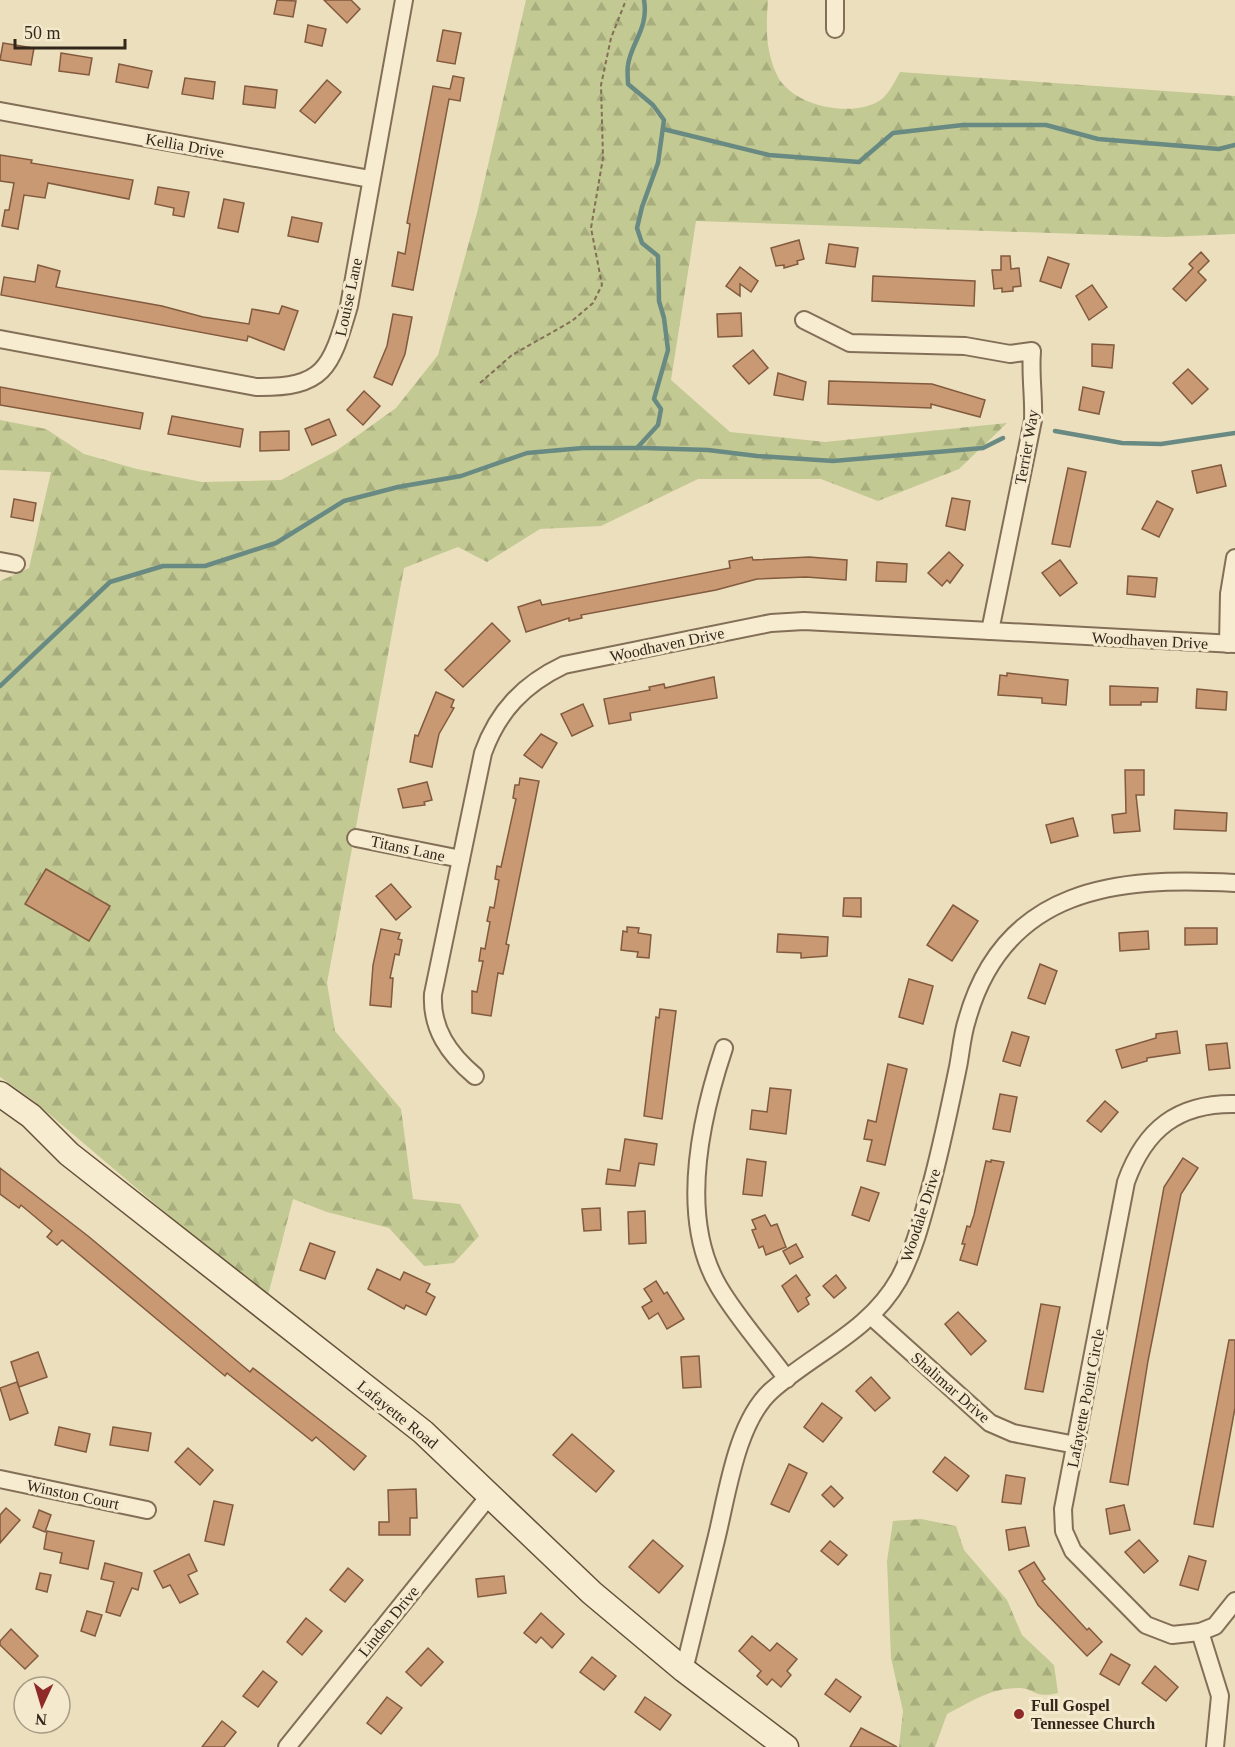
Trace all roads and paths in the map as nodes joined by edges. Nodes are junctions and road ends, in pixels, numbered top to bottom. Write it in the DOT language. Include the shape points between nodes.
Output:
graph roads {
  1 [pos="404,0"];
  2 [pos="626,0"];
  3 [pos="835,0"];
  4 [pos="835,29"];
  5 [pos="0,111"];
  6 [pos="370,179"];
  7 [pos="804,320"];
  8 [pos="0,339"];
  9 [pos="480,383"];
  10 [pos="1235,558"];
  11 [pos="990,631"];
  12 [pos="1232,644"];
  13 [pos="356,838"];
  14 [pos="461,859"];
  15 [pos="1235,883"];
  16 [pos="724,1048"];
  17 [pos="475,1076"];
  18 [pos="0,1094"];
  19 [pos="1235,1104"];
  20 [pos="871,1316"];
  21 [pos="787,1379"];
  22 [pos="1076,1445"];
  23 [pos="0,1479"];
  24 [pos="490,1495"];
  25 [pos="147,1510"];
  26 [pos="1235,1601"];
  27 [pos="1200,1632"];
  28 [pos="684,1670"];
  29 [pos="287,1747"];
  30 [pos="786,1747"];
  31 [pos="1215,1747"];
  1 -- 6 [label="street, Louise Lane"];
  2 -- 9 [label="path" via="611,38 601,85 603,158 591,228 602,285 593,303 572,321 512,355"];
  3 -- 4 [label="street"];
  5 -- 6 [label="street, Kellia Drive"];
  6 -- 8 [label="street, Louise Lane" via="349,306 336,349 326,365 303,383 256,387"];
  7 -- 11 [label="street, Terrier Way" via="850,343 965,346 1010,354 1032,351 1029,376 1035,393 1033,420"];
  10 -- 12 [label="street" via="1229,594"];
  11 -- 12 [label="street, Woodhaven Drive"];
  11 -- 14 [label="street, Woodhaven Drive" via="804,621 771,623 564,665 533,682 491,731"];
  13 -- 14 [label="street, Titans Lane"];
  14 -- 17 [label="street, Woodhaven Drive" via="432,1010 444,1042 457,1061"];
  15 -- 20 [label="street, Woodale Drive" via="1154,880 1095,889 1050,909 1013,936 999,952 967,1020 943,1141 918,1232 900,1277"];
  16 -- 21 [label="street" via="713,1081 695,1188 701,1240 719,1287"];
  18 -- 24 [label="main road, Lafayette Road" via="31,1116 69,1154 423,1432"];
  19 -- 22 [label="street, Lafayette Point Circle" via="1203,1107 1166,1121 1146,1142 1131,1167"];
  20 -- 21 [label="street, Woodale Drive"];
  20 -- 22 [label="street, Shalimar Drive" via="990,1423 1013,1433"];
  21 -- 28 [label="street, Woodale Drive" via="770,1392 745,1431"];
  22 -- 27 [label="street, Lafayette Point Circle" via="1063,1509 1064,1531 1073,1551 1146,1625 1172,1635"];
  23 -- 25 [label="street, Winston Court"];
  24 -- 28 [label="main road, Lafayette Road" via="592,1593"];
  24 -- 29 [label="street, Linden Drive"];
  26 -- 27 [label="street" via="1215,1626"];
  27 -- 31 [label="street" via="1220,1696"];
  28 -- 30 [label="main road, Lafayette Road"];
}
